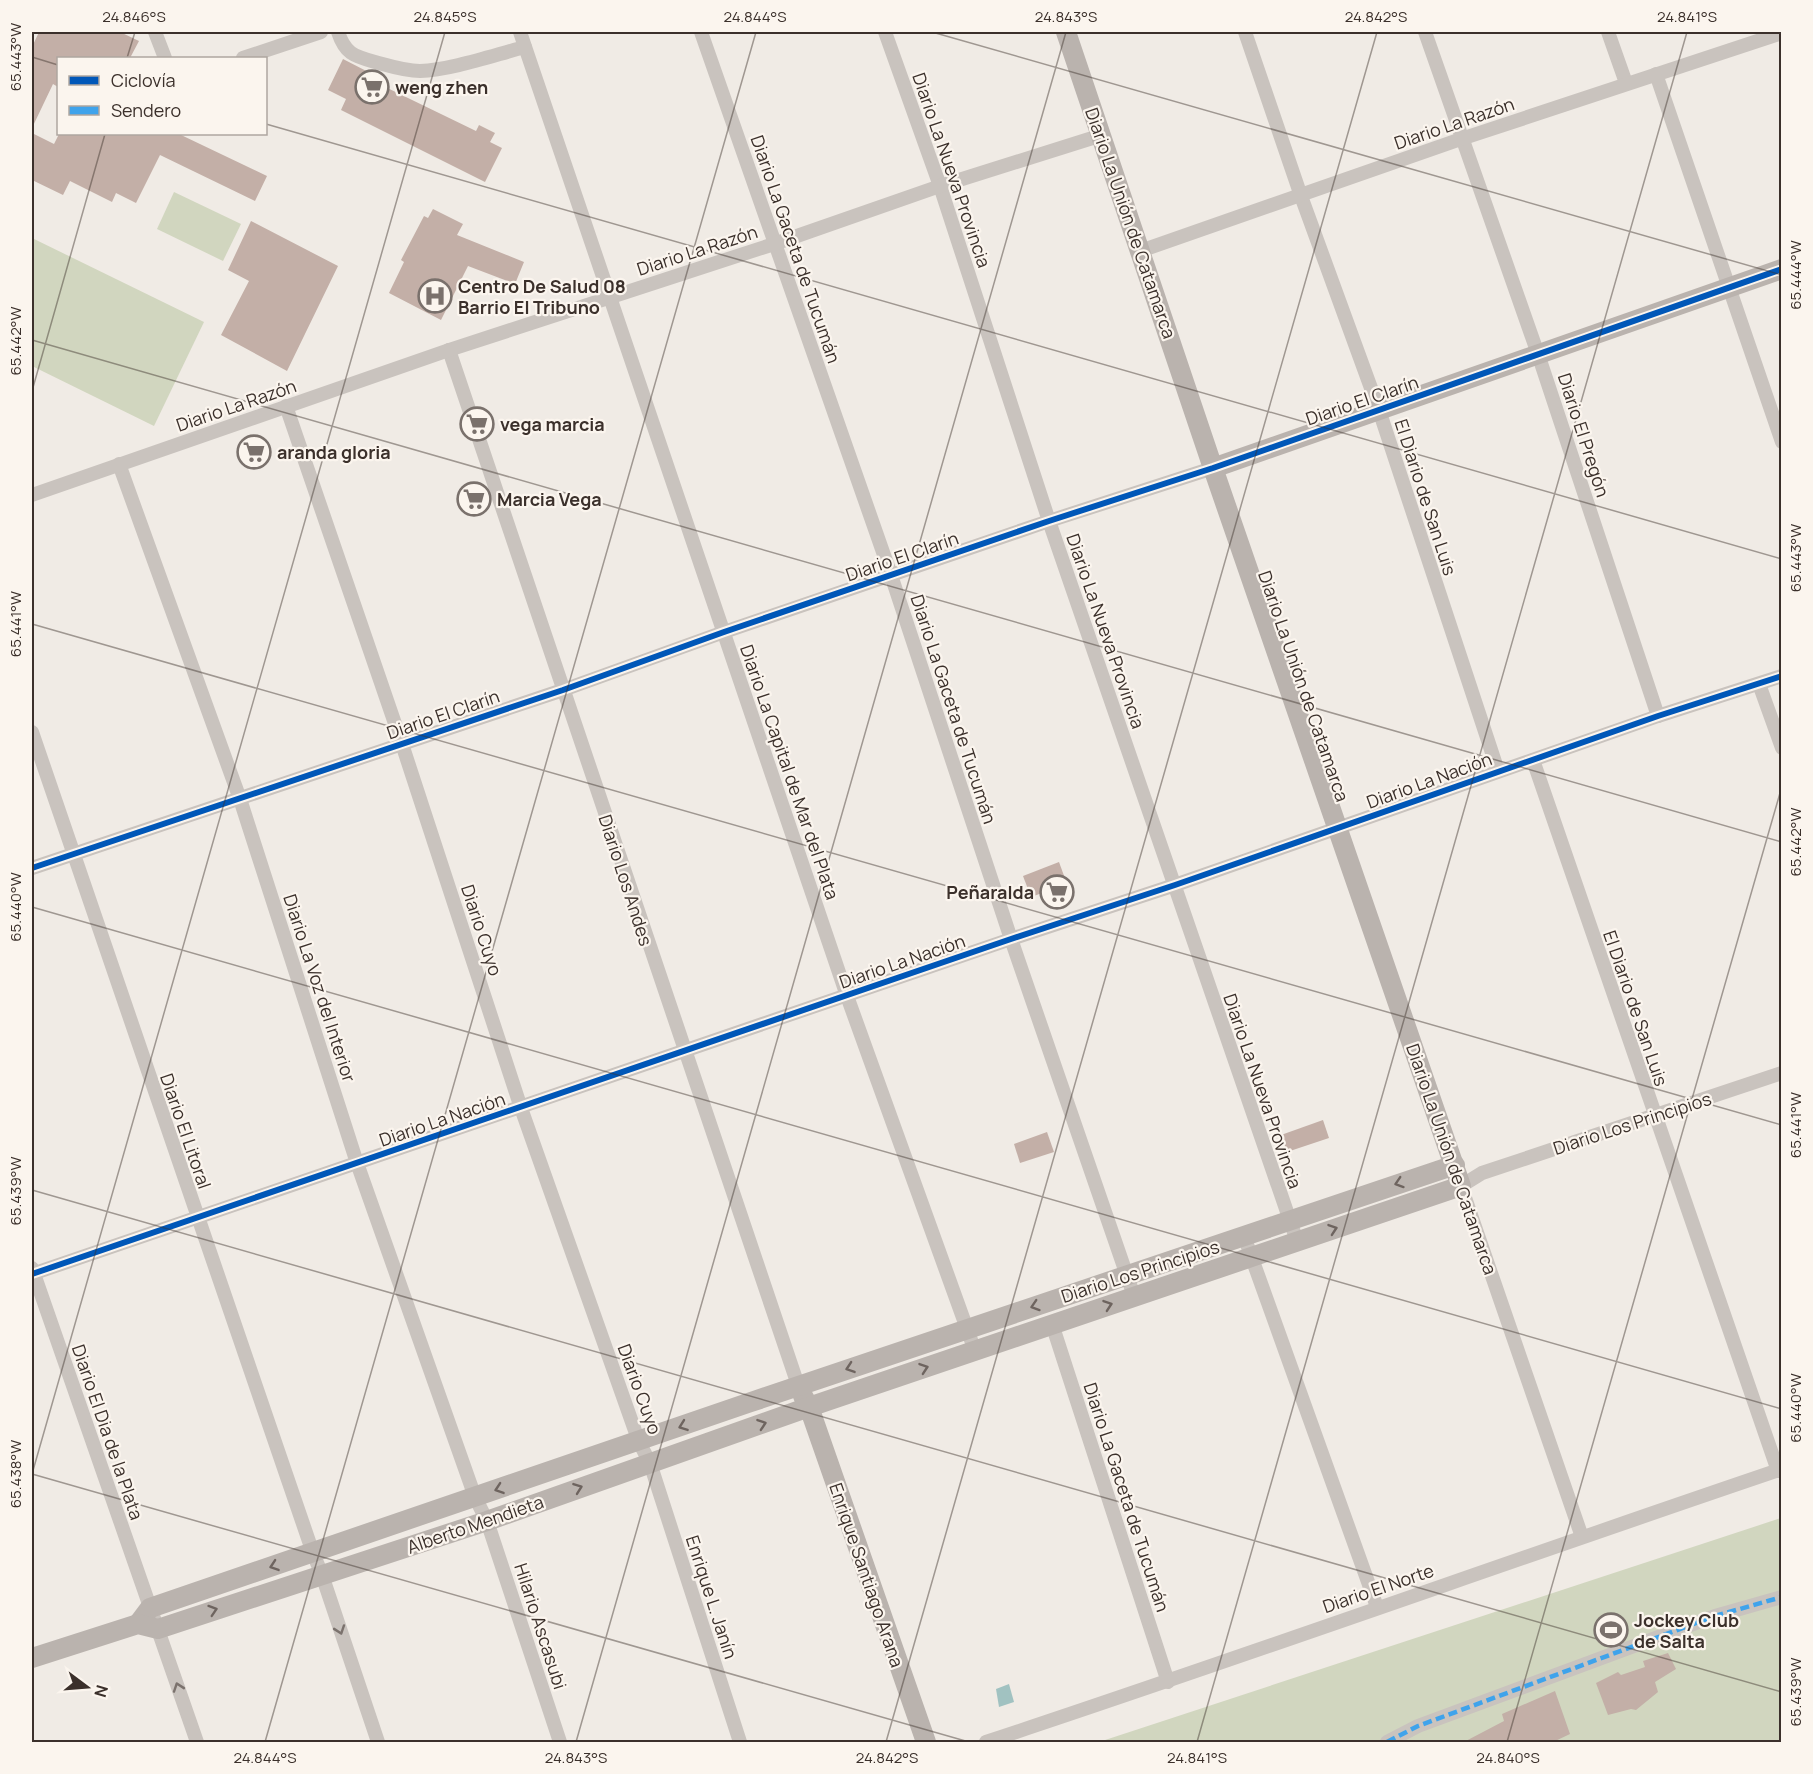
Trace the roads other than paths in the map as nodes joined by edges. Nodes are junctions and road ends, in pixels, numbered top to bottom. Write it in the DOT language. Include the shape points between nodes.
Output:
graph roads {
  1 [pos="155,32"];
  2 [pos="321,32"];
  3 [pos="338,32"];
  4 [pos="520,32"];
  5 [pos="701,32"];
  6 [pos="885,32"];
  7 [pos="1066,32"];
  8 [pos="1245,32"];
  9 [pos="1425,32"];
  10 [pos="1608,32"];
  11 [pos="1782,33"];
  12 [pos="525,47"];
  13 [pos="165,57"];
  14 [pos="246,57"];
  15 [pos="1656,74"];
  16 [pos="1626,84"];
  17 [pos="1102,135"];
  18 [pos="1461,140"];
  19 [pos="940,186"];
  20 [pos="1301,196"];
  21 [pos="774,244"];
  22 [pos="1140,251"];
  23 [pos="1782,269"];
  24 [pos="1729,288"];
  25 [pos="611,298"];
  26 [pos="449,350"];
  27 [pos="1538,354"];
  28 [pos="286,406"];
  29 [pos="1378,410"];
  30 [pos="1782,442"];
  31 [pos="119,464"];
  32 [pos="1213,468"];
  33 [pos="32,495"];
  34 [pos="1050,521"];
  35 [pos="891,576"];
  36 [pos="724,632"];
  37 [pos="1782,676"];
  38 [pos="1759,684"];
  39 [pos="563,690"];
  40 [pos="1659,716"];
  41 [pos="32,732"];
  42 [pos="402,744"];
  43 [pos="1782,748"];
  44 [pos="1533,760"];
  45 [pos="1498,771"];
  46 [pos="240,799"];
  47 [pos="1338,829"];
  48 [pos="72,854"];
  49 [pos="32,868"];
  50 [pos="1175,885"];
  51 [pos="1011,939"];
  52 [pos="847,996"];
  53 [pos="684,1052"];
  54 [pos="1782,1073"];
  55 [pos="521,1108"];
  56 [pos="1654,1116"];
  57 [pos="357,1163"];
  58 [pos="1455,1165"];
  59 [pos="1482,1173"];
  60 [pos="1461,1186"];
  61 [pos="197,1218"];
  62 [pos="1288,1220"];
  63 [pos="1244,1236"];
  64 [pos="1297,1241"];
  65 [pos="1253,1256"];
  66 [pos="32,1272"];
  67 [pos="1128,1275"];
  68 [pos="1134,1296"];
  69 [pos="1052,1324"];
  70 [pos="967,1328"];
  71 [pos="975,1351"];
  72 [pos="798,1385"];
  73 [pos="809,1407"];
  74 [pos="639,1442"];
  75 [pos="650,1462"];
  76 [pos="1780,1470"];
  77 [pos="475,1497"];
  78 [pos="487,1521"];
  79 [pos="1582,1537"];
  80 [pos="313,1553"];
  81 [pos="322,1575"];
  82 [pos="1782,1597"];
  83 [pos="1377,1607"];
  84 [pos="150,1608"];
  85 [pos="138,1624"];
  86 [pos="158,1629"];
  87 [pos="32,1658"];
  88 [pos="1168,1682"];
  89 [pos="1389,1742"];
  90 [pos="197,1743"];
  91 [pos="378,1743"];
  92 [pos="560,1743"];
  93 [pos="740,1743"];
  94 [pos="926,1743"];
  95 [pos="986,1743"];
  1 -- 13 [label="street"];
  2 -- 14 [label="street"];
  3 -- 12 [label="street" via="343,46 356,57 422,71"];
  4 -- 12 [label="street, Diario La Capital de Mar del Plata"];
  5 -- 21 [label="street, Diario La Gaceta de Tucumán"];
  6 -- 19 [label="street, Diario La Nueva Provincia"];
  7 -- 17 [label="street, Diario La Unión de Catamarca"];
  8 -- 20 [label="street, El Diario de San Luis"];
  9 -- 18 [label="street, Diario El Pregón"];
  10 -- 16 [label="street"];
  11 -- 15 [label="street, Diario La Razón"];
  12 -- 25 [label="street, Diario La Capital de Mar del Plata"];
  15 -- 16 [label="street, Diario La Razón"];
  15 -- 24 [label="street"];
  16 -- 18 [label="street, Diario La Razón"];
  17 -- 19 [label="street, Diario La Razón"];
  17 -- 22 [label="street, Diario La Unión de Catamarca"];
  18 -- 20 [label="street, Diario La Razón"];
  18 -- 27 [label="street, Diario El Pregón"];
  19 -- 21 [label="street, Diario La Razón"];
  19 -- 34 [label="street, Diario La Nueva Provincia"];
  20 -- 22 [label="street, Diario La Razón"];
  20 -- 29 [label="street, El Diario de San Luis"];
  21 -- 25 [label="street, Diario La Razón"];
  21 -- 35 [label="street, Diario La Gaceta de Tucumán"];
  22 -- 32 [label="street, Diario La Unión de Catamarca"];
  23 -- 24 [label="street, Diario El Clarín"];
  24 -- 27 [label="street, Diario El Clarín"];
  24 -- 30 [label="street"];
  25 -- 26 [label="street, Diario La Razón"];
  25 -- 36 [label="street, Diario La Capital de Mar del Plata"];
  26 -- 28 [label="street, Diario La Razón"];
  26 -- 39 [label="street, Diario Los Andes"];
  27 -- 29 [label="street, Diario El Clarín"];
  27 -- 40 [label="street, Diario El Pregón"];
  28 -- 31 [label="street, Diario La Razón"];
  28 -- 42 [label="street, Diario Cuyo"];
  29 -- 32 [label="street, Diario El Clarín"];
  29 -- 45 [label="street, El Diario de San Luis"];
  31 -- 33 [label="street, Diario La Razón"];
  31 -- 46 [label="street, Diario La Voz del Interior"];
  32 -- 34 [label="street, Diario El Clarín"];
  32 -- 47 [label="street, Diario La Unión de Catamarca"];
  34 -- 35 [label="street, Diario El Clarín"];
  34 -- 50 [label="street, Diario La Nueva Provincia"];
  35 -- 36 [label="street, Diario El Clarín"];
  35 -- 51 [label="street, Diario La Gaceta de Tucumán"];
  36 -- 39 [label="street, Diario El Clarín"];
  36 -- 52 [label="street, Diario La Capital de Mar del Plata"];
  37 -- 38 [label="street, Diario La Nación"];
  38 -- 40 [label="street, Diario La Nación"];
  38 -- 43 [label="street"];
  39 -- 42 [label="street, Diario El Clarín"];
  39 -- 53 [label="street, Diario Los Andes"];
  40 -- 44 [label="street, Diario La Nación"];
  41 -- 48 [label="street, Diario El Litoral"];
  42 -- 46 [label="street, Diario El Clarín"];
  42 -- 55 [label="street, Diario Cuyo"];
  44 -- 45 [label="street, Diario La Nación"];
  44 -- 56 [label="street, El Diario de San Luis"];
  45 -- 47 [label="street, Diario La Nación"];
  46 -- 48 [label="street, Diario El Clarín"];
  46 -- 57 [label="street, Diario La Voz del Interior"];
  47 -- 50 [label="street, Diario La Nación"];
  47 -- 58 [label="street, Diario La Unión de Catamarca"];
  48 -- 49 [label="street, Diario El Clarín"];
  48 -- 61 [label="street, Diario El Litoral"];
  50 -- 51 [label="street, Diario La Nación"];
  50 -- 62 [label="street, Diario La Nueva Provincia"];
  51 -- 52 [label="street, Diario La Nación"];
  51 -- 67 [label="street, Diario La Gaceta de Tucumán"];
  52 -- 53 [label="street, Diario La Nación"];
  52 -- 70 [label="street, Diario La Capital de Mar del Plata"];
  53 -- 55 [label="street, Diario La Nación"];
  53 -- 72 [label="street, Diario Los Andes"];
  54 -- 56 [label="street, Diario Los Principios"];
  55 -- 57 [label="street, Diario La Nación"];
  55 -- 74 [label="street, Diario Cuyo"];
  56 -- 59 [label="street, Diario Los Principios"];
  56 -- 76 [label="street, El Diario de San Luis"];
  57 -- 61 [label="street, Diario La Nación"];
  57 -- 77 [label="street, Diario La Voz del Interior"];
  58 -- 59 [label="street"];
  58 -- 60 [label="street, Diario La Unión de Catamarca"];
  58 -- 62 [label="street, Diario Los Principios, one-way"];
  59 -- 60 [label="street, Diario Los Principios"];
  64 -- 60 [label="street, Diario Los Principios, one-way"];
  60 -- 79 [label="street, Diario La Unión de Catamarca"];
  61 -- 66 [label="street, Diario La Nación"];
  61 -- 80 [label="street, Diario El Litoral"];
  62 -- 63 [label="street, Diario Los Principios"];
  62 -- 64 [label="street, Diario La Nueva Provincia"];
  63 -- 65 [label="street"];
  63 -- 67 [label="street, Diario Los Principios"];
  64 -- 65 [label="street, Diario Los Principios"];
  65 -- 68 [label="street, Diario Los Principios"];
  65 -- 83 [label="street"];
  66 -- 84 [label="street, Diario El Dia de la Plata"];
  67 -- 68 [label="street, Diario La Gaceta de Tucumán"];
  67 -- 70 [label="street, Diario Los Principios, one-way"];
  69 -- 68 [label="street, Diario Los Principios, one-way"];
  69 -- 71 [label="street, Diario Los Principios"];
  69 -- 88 [label="street, Diario La Gaceta de Tucumán"];
  70 -- 71 [label="street, Diario La Capital de Mar del Plata"];
  70 -- 72 [label="street, Diario Los Principios, one-way"];
  73 -- 71 [label="street, Diario Los Principios, one-way"];
  72 -- 73 [label="street, Diario Los Andes"];
  72 -- 74 [label="street, Alberto Mendieta, one-way"];
  75 -- 73 [label="street, Alberto Mendieta, one-way"];
  73 -- 94 [label="street, Enrique Santiago Arana"];
  74 -- 75 [label="street, Diario Cuyo"];
  74 -- 77 [label="street, Alberto Mendieta, one-way"];
  78 -- 75 [label="street, Alberto Mendieta, one-way"];
  75 -- 93 [label="street, Enrique L. Janín"];
  76 -- 79 [label="street, Diario El Norte"];
  77 -- 78 [label="street, Diario La Voz del Interior"];
  77 -- 80 [label="street, Alberto Mendieta"];
  78 -- 81 [label="street, Alberto Mendieta"];
  78 -- 92 [label="street, Hilario Ascasubi"];
  79 -- 83 [label="street, Diario El Norte"];
  80 -- 81 [label="street, Diario El Litoral"];
  80 -- 84 [label="street, Alberto Mendieta, one-way"];
  86 -- 81 [label="street, Alberto Mendieta, one-way"];
  81 -- 91 [label="street, Diario El Litoral, one-way"];
  82 -- 89 [label="street" via="1714,1616 1418,1726"];
  83 -- 88 [label="street, Diario El Norte"];
  84 -- 85 [label="street"];
  84 -- 86 [label="street, Diario El Dia de la Plata"];
  85 -- 86 [label="street"];
  85 -- 87 [label="street"];
  90 -- 86 [label="street, Diario El Dia de la Plata, one-way"];
  88 -- 95 [label="street, Diario El Norte"];
}
